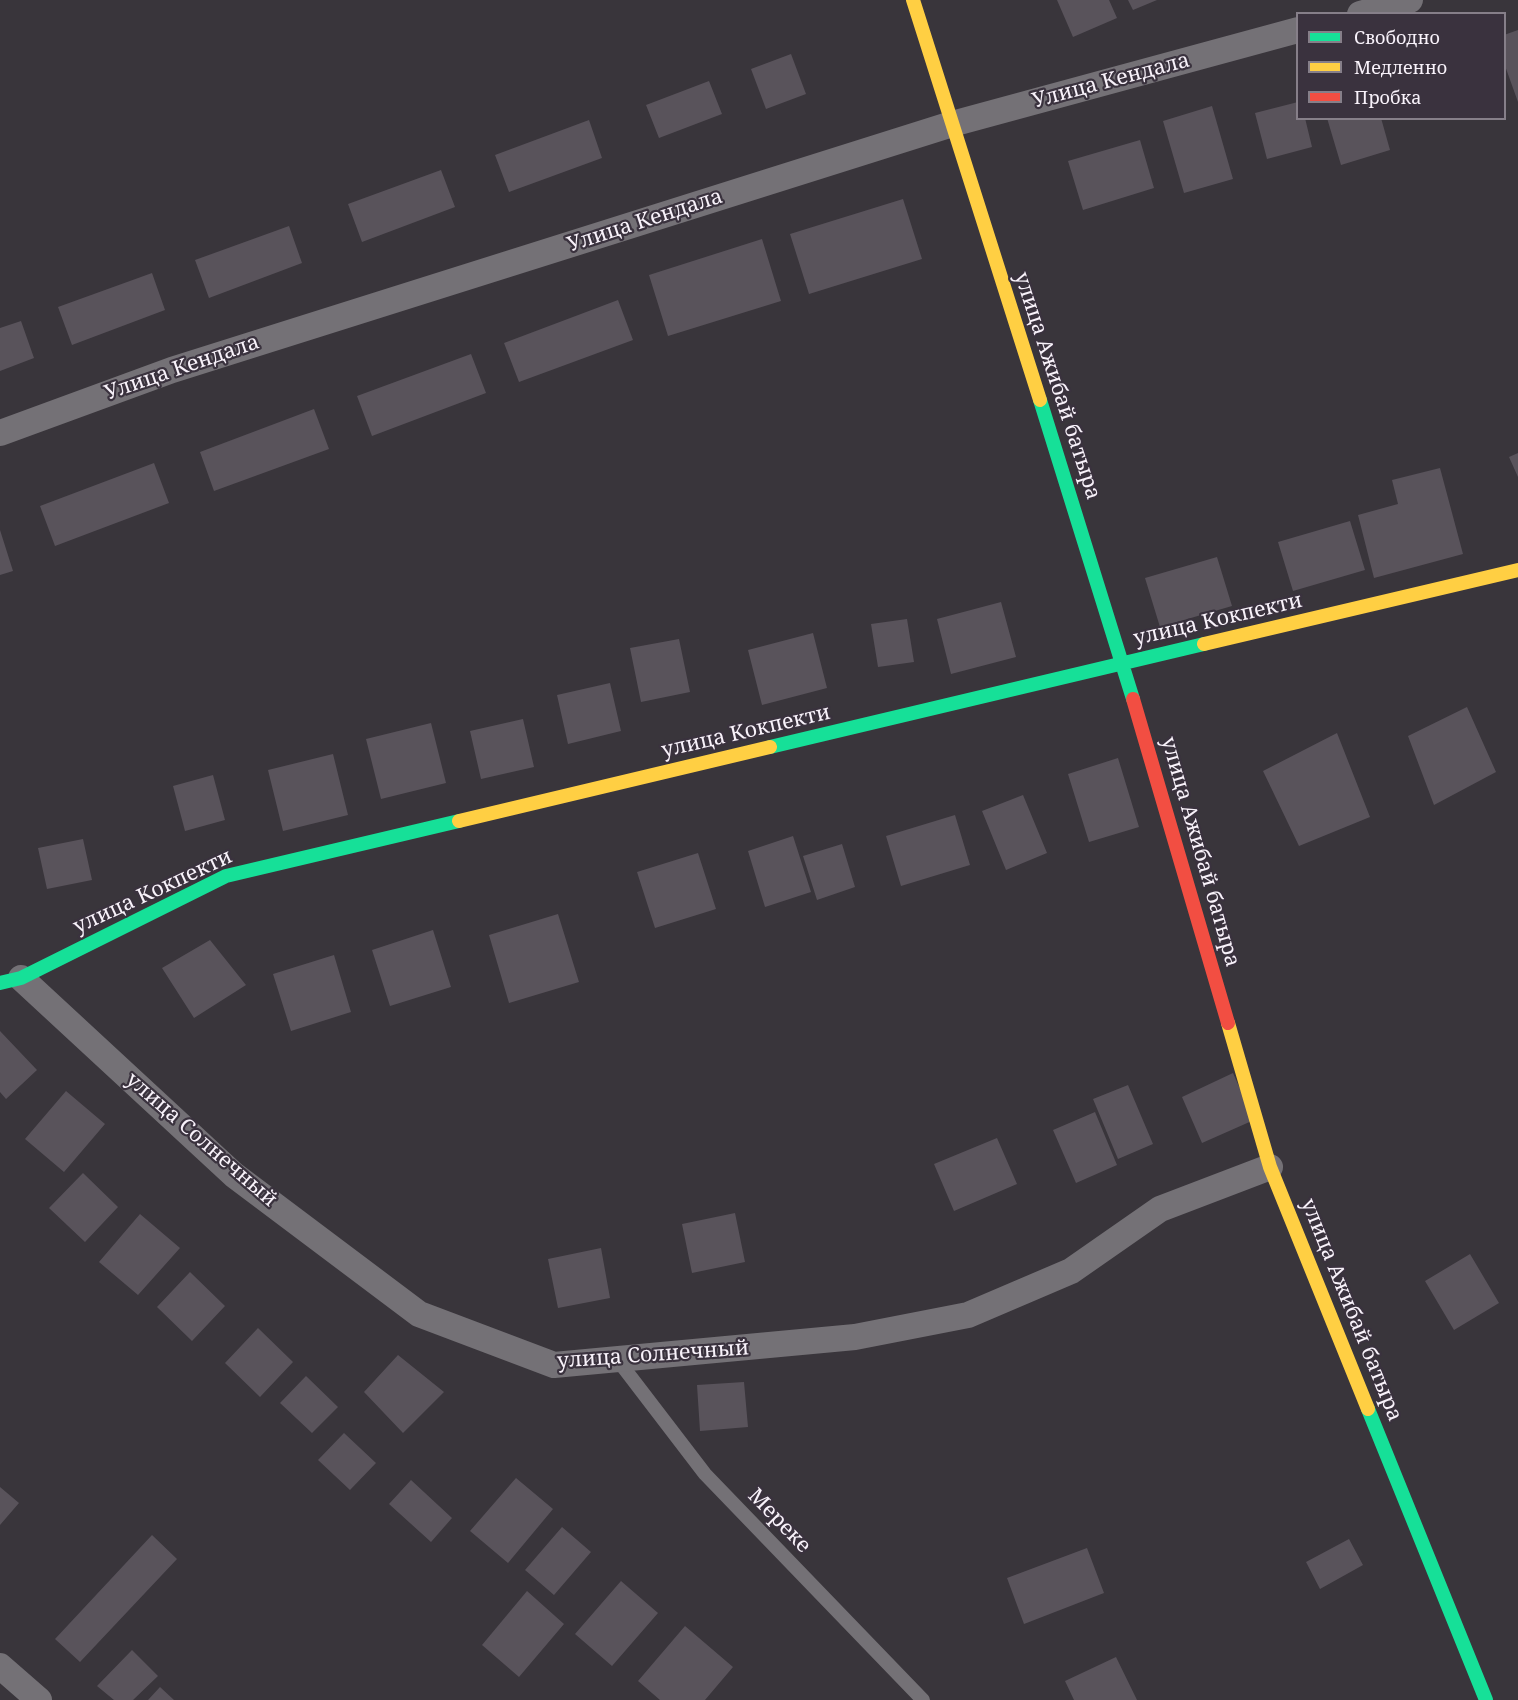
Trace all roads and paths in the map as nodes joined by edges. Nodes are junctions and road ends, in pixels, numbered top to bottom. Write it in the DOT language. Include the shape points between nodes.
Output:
graph roads {
  1 [pos="913,0"];
  2 [pos="1410,0"];
  3 [pos="1367,12"];
  4 [pos="1296,31"];
  5 [pos="952,124"];
  6 [pos="0,433"];
  7 [pos="1518,570"];
  8 [pos="1123,664"];
  9 [pos="11,980"];
  10 [pos="1270,1167"];
  11 [pos="617,1359"];
  12 [pos="0,1665"];
  13 [pos="39,1700"];
  14 [pos="923,1700"];
  15 [pos="1486,1700"];
  1 -- 5 [label="street, улица Ажибай батыра"];
  2 -- 3 [label="street"];
  4 -- 5 [label="street, Улица Кендала"];
  5 -- 6 [label="street, Улица Кендала" via="172,370"];
  5 -- 8 [label="street, улица Ажибай батыра"];
  7 -- 8 [label="street, улица Кокпекти"];
  8 -- 9 [label="street, улица Кокпекти" via="226,876"];
  8 -- 10 [label="street, улица Ажибай батыра"];
  9 -- 11 [label="street, улица Солнечный" via="234,1175 419,1314 554,1365"];
  10 -- 11 [label="street, улица Солнечный" via="1160,1209 1071,1270 969,1315 855,1337"];
  10 -- 15 [label="street, улица Ажибай батыра"];
  11 -- 14 [label="lane, Мереке" via="705,1474"];
  12 -- 13 [label="street"];
}
